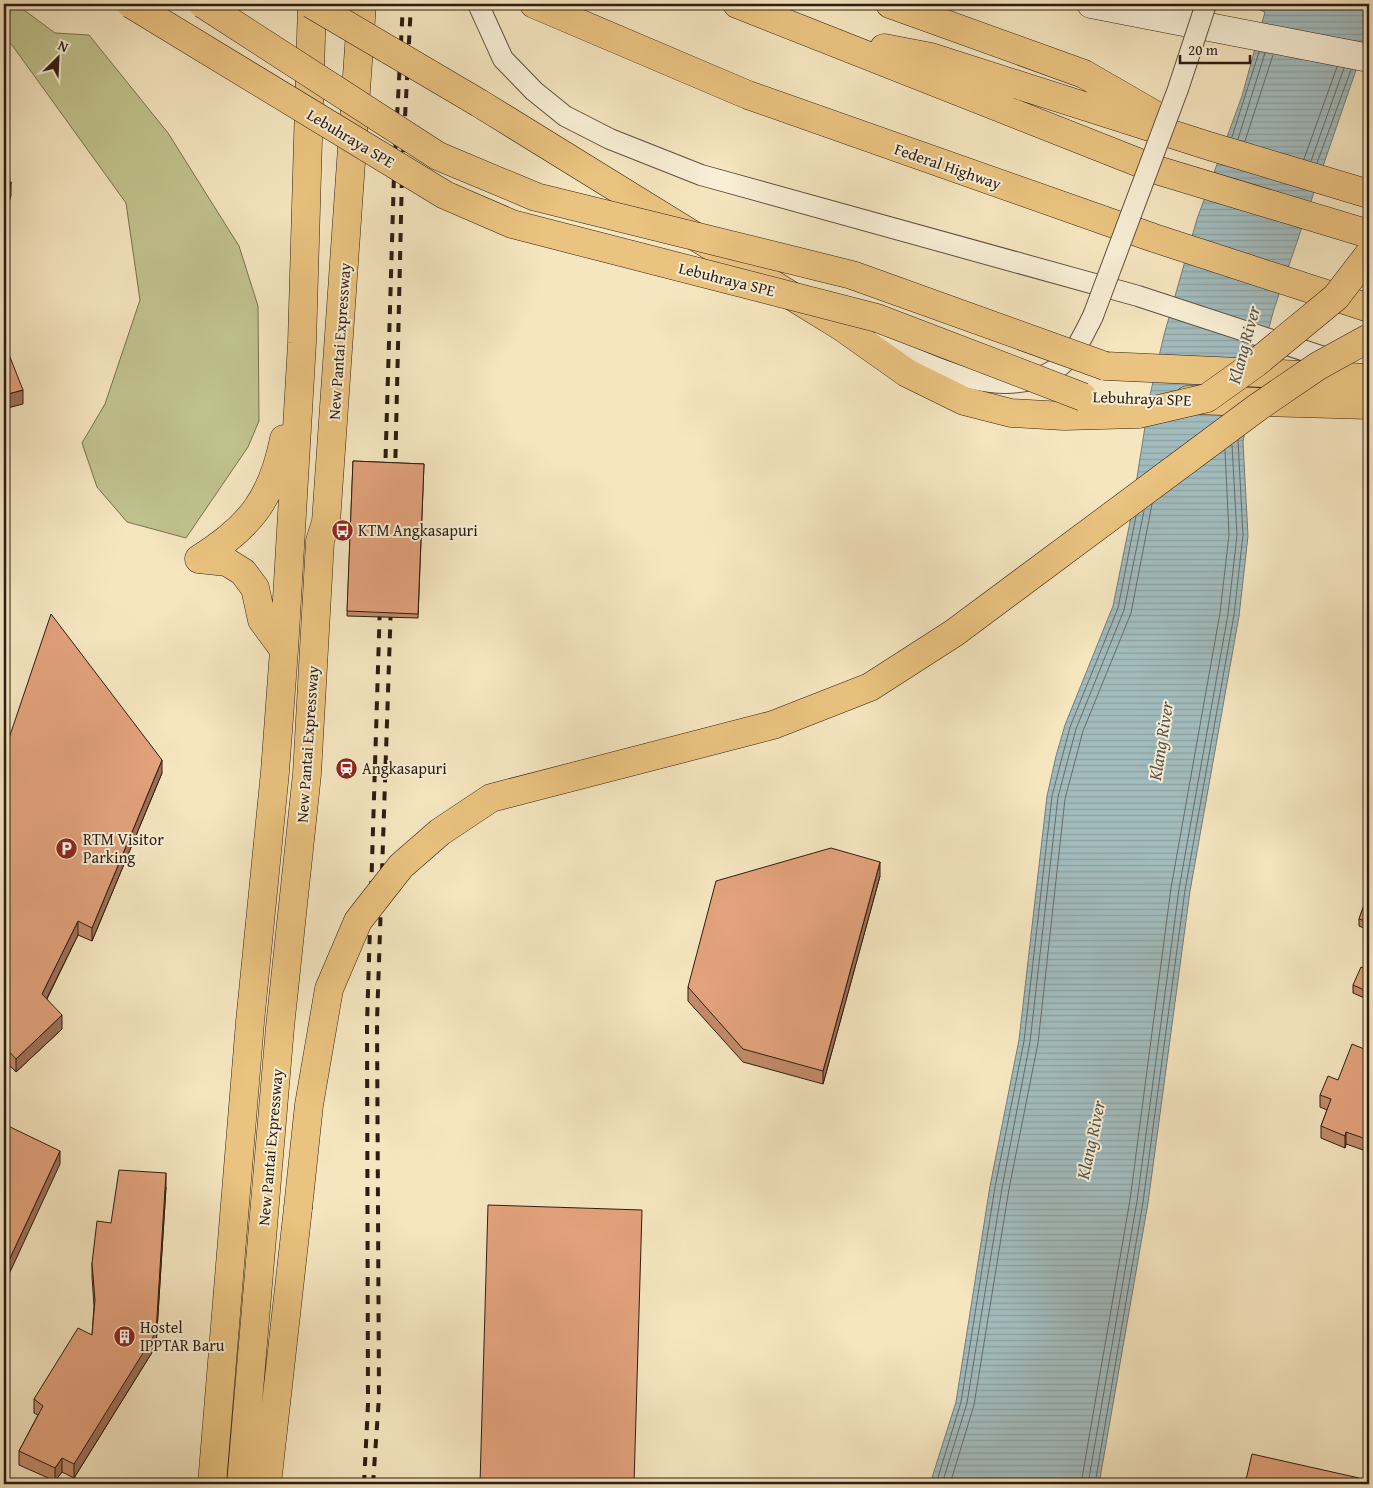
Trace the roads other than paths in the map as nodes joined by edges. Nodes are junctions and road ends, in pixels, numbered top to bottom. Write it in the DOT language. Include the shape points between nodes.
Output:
graph roads {
  1 [pos="131,4"];
  2 [pos="203,4"];
  3 [pos="311,4"];
  4 [pos="362,4"];
  5 [pos="478,4"];
  6 [pos="534,4"];
  7 [pos="737,4"];
  8 [pos="890,4"];
  9 [pos="1206,4"];
  10 [pos="1097,5"];
  11 [pos="819,35"];
  12 [pos="1369,58"];
  13 [pos="1209,146"];
  14 [pos="1369,194"];
  15 [pos="1369,234"];
  16 [pos="1369,254"];
  17 [pos="1369,308"];
  18 [pos="842,327"];
  19 [pos="1369,338"];
  20 [pos="302,343"];
  21 [pos="1369,372"];
  22 [pos="1369,378"];
  23 [pos="1369,405"];
  24 [pos="284,650"];
  25 [pos="212,1484"];
  26 [pos="241,1484"];
  27 [pos="267,1484"];
  1 -- 23 [label="highway, Lebuhraya SPE, bridge" via="445,195 512,224 877,318 1083,397"];
  2 -- 22 [label="highway, Lebuhraya SPE, bridge" via="438,156 536,197 852,275 1105,366"];
  3 -- 18 [label="highway, bridge" via="488,108"];
  3 -- 20 [label="highway, New Pantai Expressway"];
  4 -- 26 [label="highway, New Pantai Expressway" via="326,522 320,541 307,774 280,1027"];
  5 -- 21 [label="street" via="502,59 534,91 566,116 610,139 702,175 1138,296"];
  6 -- 17 [label="highway, Federal Highway" via="748,95 1154,238"];
  7 -- 11 [label="highway"];
  8 -- 13 [label="highway" via="1084,74"];
  9 -- 18 [label="street, bridge" via="1178,89 1093,316 1081,341 1057,368 1014,382 991,382 930,364"];
  10 -- 12 [label="street"];
  11 -- 13 [label="highway" via="931,57"];
  11 -- 15 [label="highway" via="1160,171"];
  13 -- 14 [label="highway"];
  16 -- 18 [label="highway, bridge" via="1336,297 1256,363 1207,398 1138,414 1064,416 1011,413 964,402 907,373"];
  19 -- 27 [label="highway, bridge" via="1318,366 1258,407 954,634 870,687 774,726 490,798 440,832 401,866 358,921 330,989 309,1105"];
  20 -- 24 [label="highway, New Pantai Expressway"];
  20 -- 24 [label="highway" via="281,452 268,495 226,543 199,560 227,562 243,572 255,588 262,620"];
  24 -- 25 [label="highway, New Pantai Expressway"];
}
